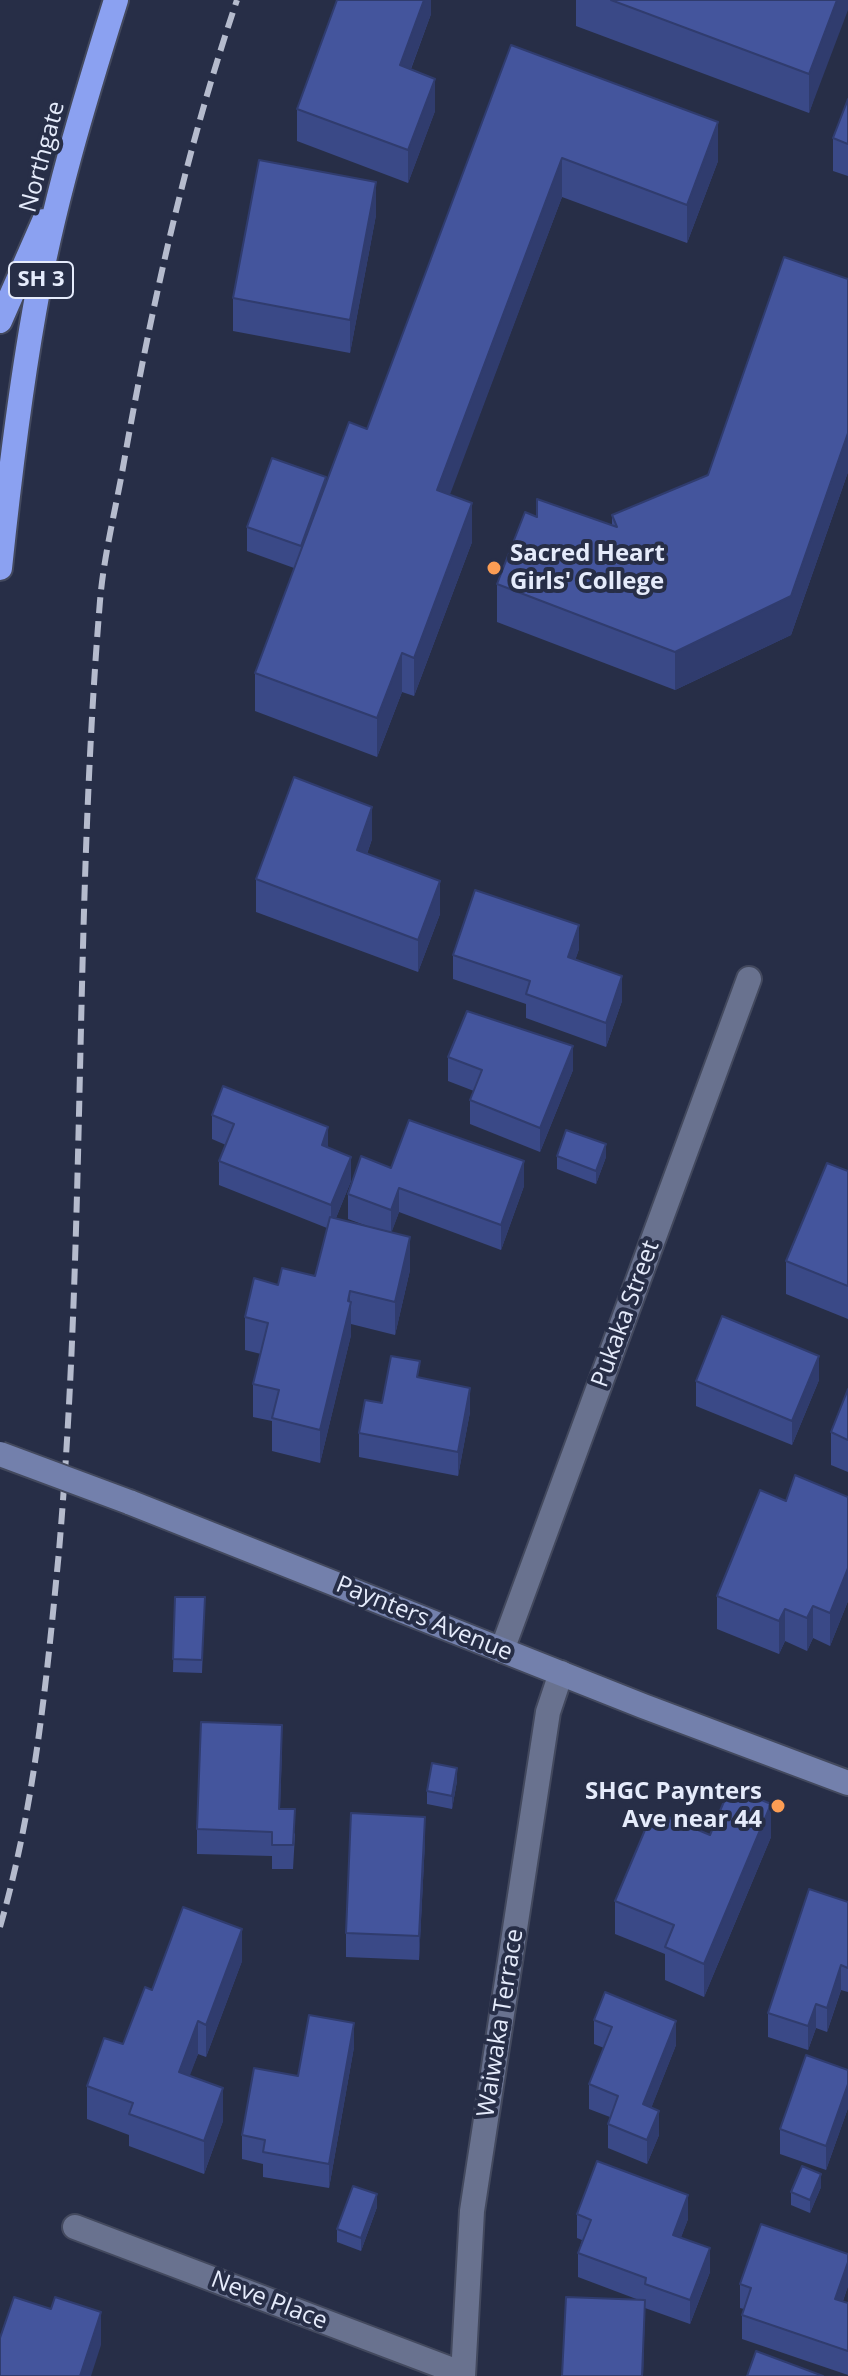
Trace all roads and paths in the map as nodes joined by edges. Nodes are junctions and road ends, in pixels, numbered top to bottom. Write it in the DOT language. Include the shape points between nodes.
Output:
graph roads {
  1 [pos="116,0"];
  2 [pos="68,166"];
  3 [pos="0,321"];
  4 [pos="0,568"];
  5 [pos="749,979"];
  6 [pos="0,1454"];
  7 [pos="502,1650"];
  8 [pos="561,1673"];
  9 [pos="848,1783"];
  10 [pos="75,2227"];
  11 [pos="463,2375"];
  1 -- 2 [label="highway, Northgate / SH 3"];
  2 -- 3 [label="highway"];
  2 -- 4 [label="highway, Northgate / SH 3" via="34,310"];
  5 -- 7 [label="street, Pukaka Street"];
  6 -- 7 [label="street, Paynters Avenue, bridge"];
  7 -- 8 [label="street, Paynters Avenue"];
  8 -- 9 [label="street, Paynters Avenue"];
  8 -- 11 [label="street, Waiwaka Terrace" via="548,1712 472,2211"];
  10 -- 11 [label="street, Neve Place"];
}
